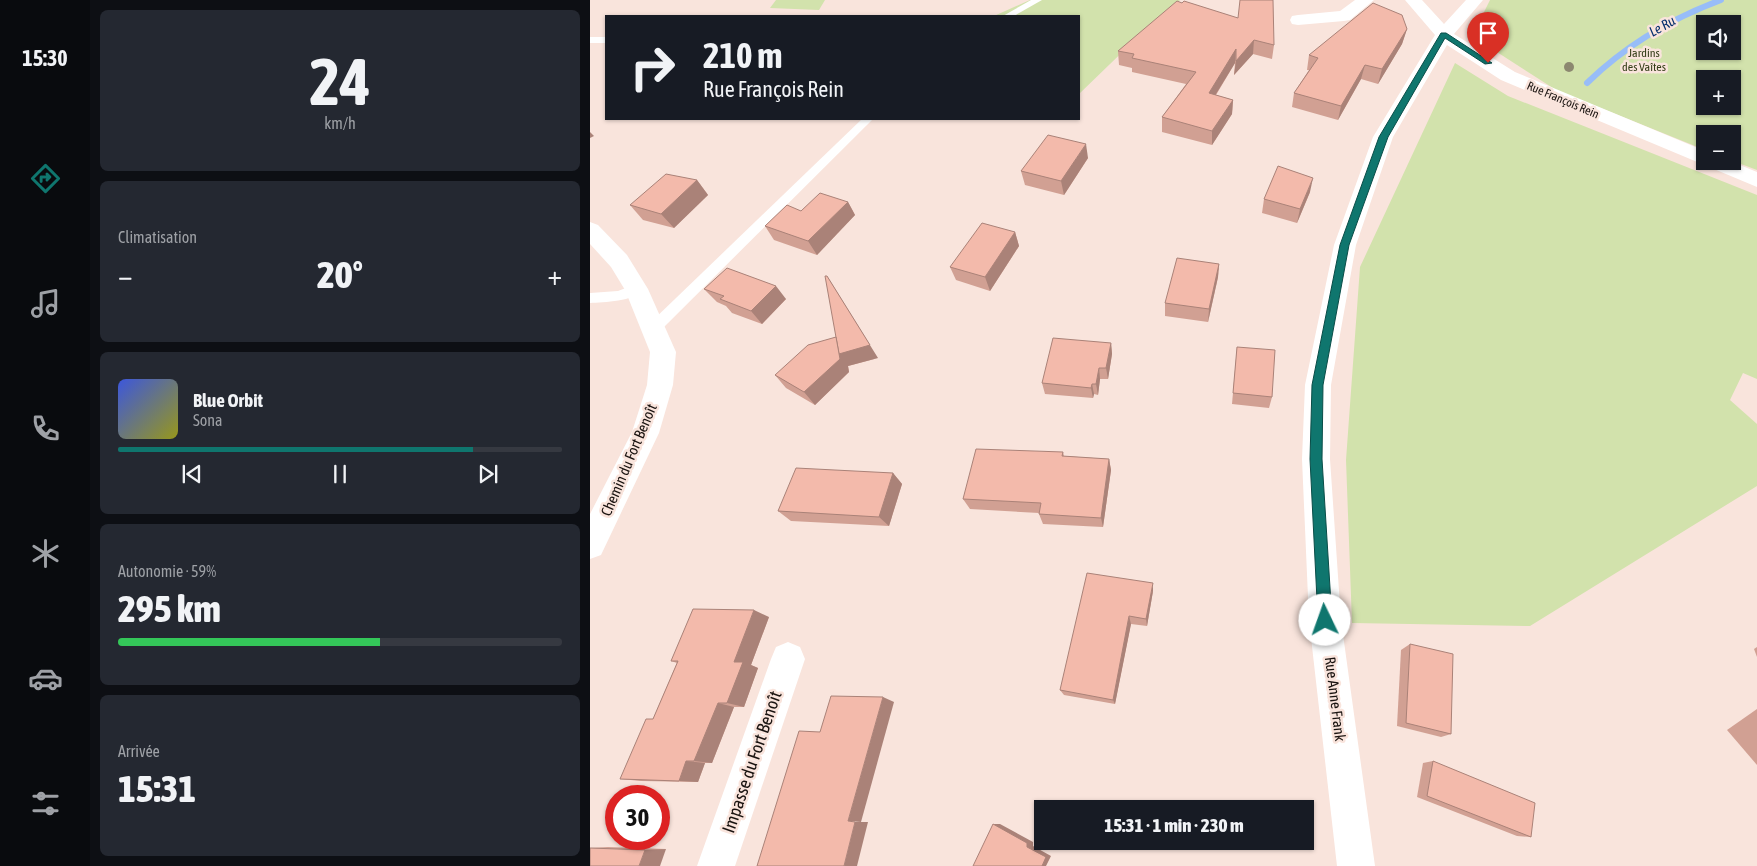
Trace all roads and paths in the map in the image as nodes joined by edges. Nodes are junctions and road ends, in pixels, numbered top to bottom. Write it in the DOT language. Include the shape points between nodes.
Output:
graph roads {
  1 [pos="1038,0"];
  2 [pos="1366,0"];
  3 [pos="1412,0"];
  4 [pos="1475,0"];
  5 [pos="1010,15"];
  6 [pos="1298,20"];
  7 [pos="1444,34"];
  8 [pos="590,40"];
  9 [pos="605,40"];
  10 [pos="867,120"];
  11 [pos="1696,155"];
  12 [pos="1733,170"];
  13 [pos="1757,180"];
  14 [pos="590,230"];
  15 [pos="636,289"];
  16 [pos="590,298"];
  17 [pos="654,328"];
  18 [pos="590,545"];
  19 [pos="788,659"];
  20 [pos="716,866"];
  21 [pos="1356,866"];
  1 -- 5 [label="lane"];
  2 -- 6 [label="street" via="1344,16"];
  3 -- 7 [label="street, Rue François Rein"];
  4 -- 7 [label="street, Rue Anne Frank"];
  7 -- 11 [label="street, Rue François Rein" via="1526,85"];
  7 -- 21 [label="street, Rue Anne Frank" via="1383,137 1345,245 1318,385 1316,459 1325,620"];
  8 -- 9 [label="lane"];
  10 -- 17 [label="lane"];
  12 -- 13 [label="street"];
  14 -- 15 [label="street, Chemin du Fort Benoît" via="619,261"];
  15 -- 16 [label="lane" via="619,296"];
  15 -- 17 [label="street, Chemin du Fort Benoît"];
  17 -- 18 [label="street, Chemin du Fort Benoît" via="663,352 660,385 645,433"];
  19 -- 20 [label="street, Impasse du Fort Benoît"];
}
